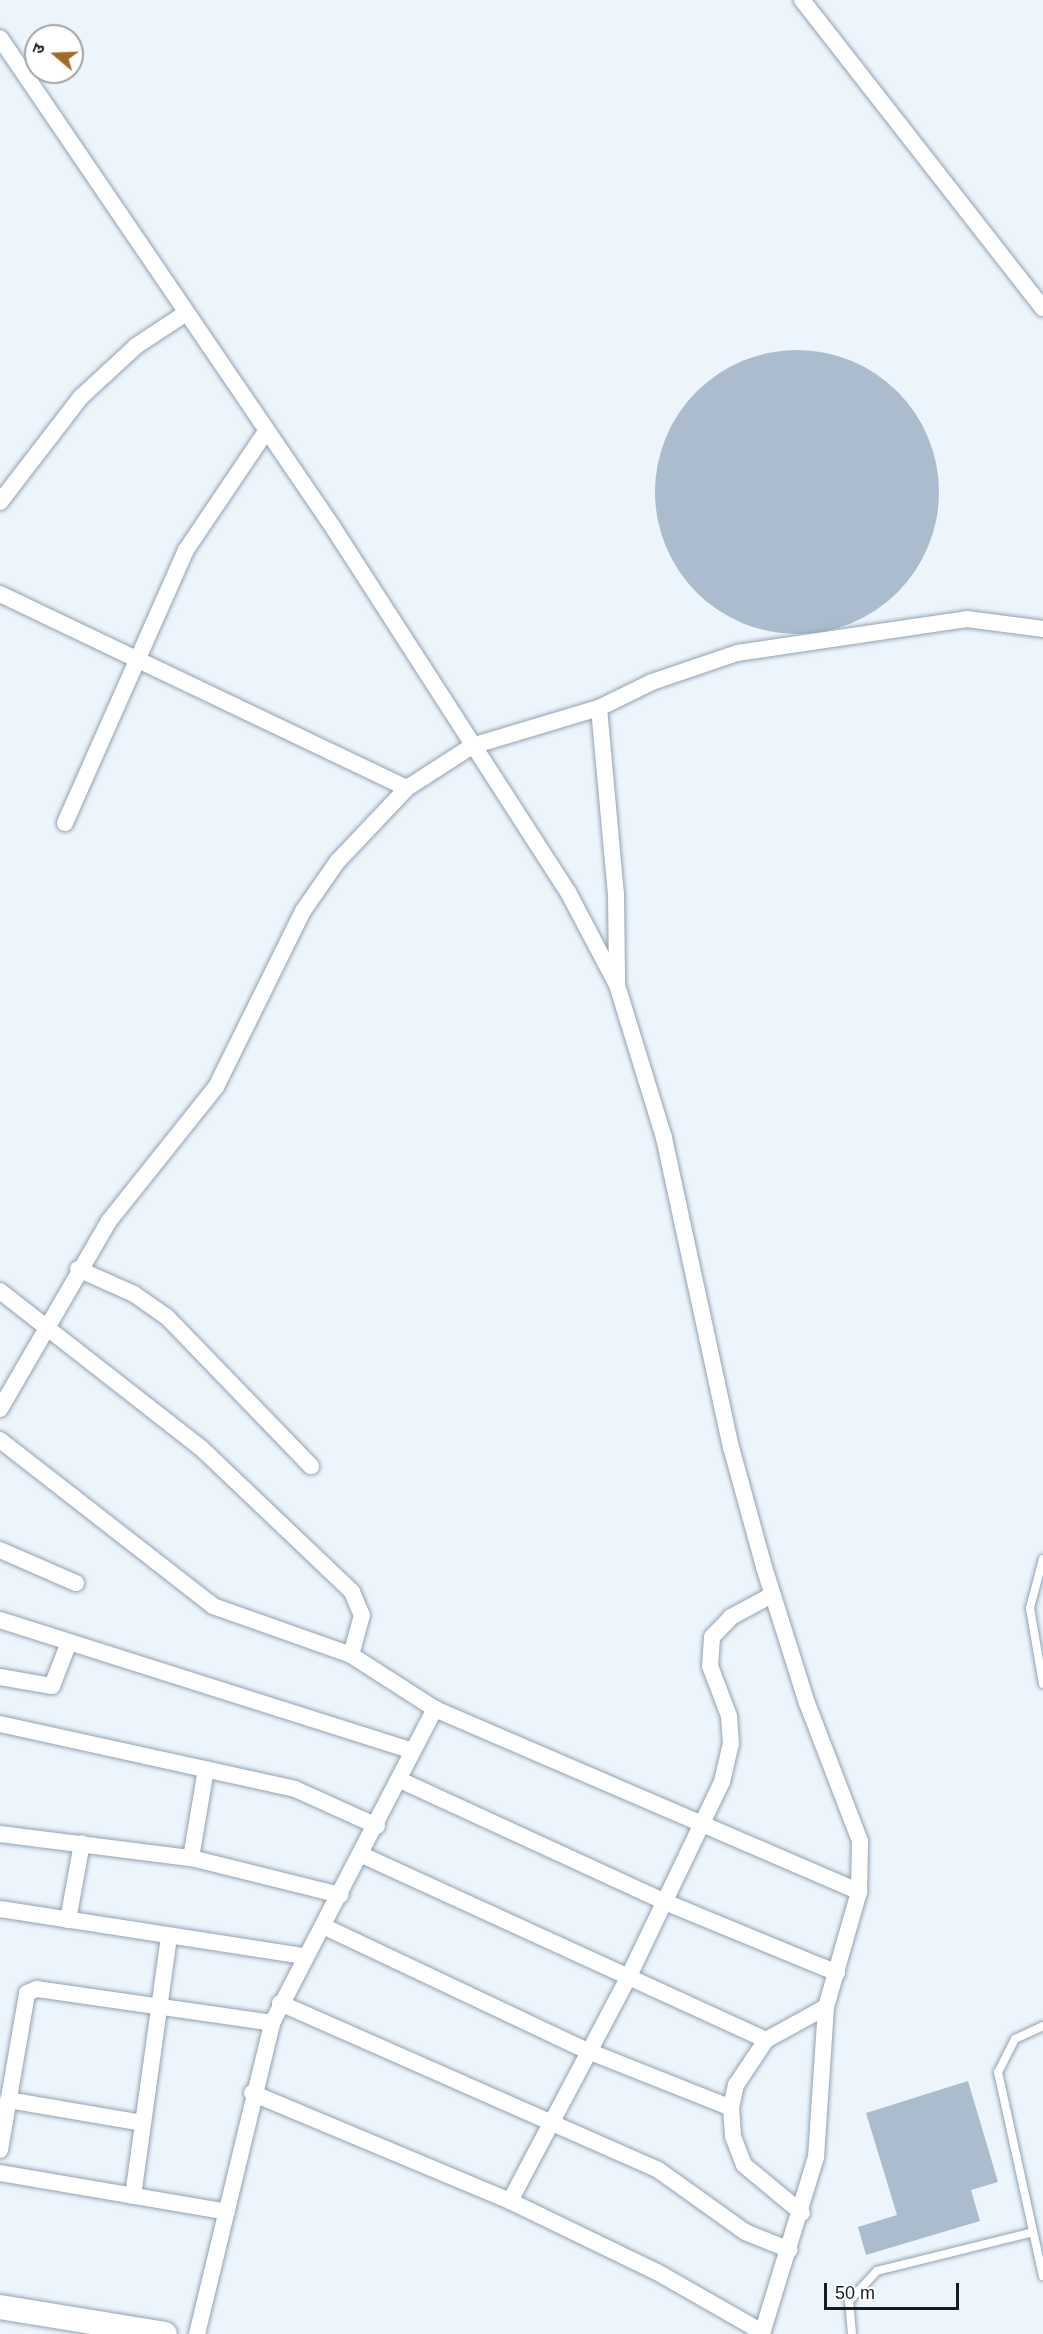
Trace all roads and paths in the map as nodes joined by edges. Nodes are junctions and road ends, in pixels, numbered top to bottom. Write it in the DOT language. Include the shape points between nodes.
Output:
graph roads {
  1 [pos="802,0"];
  2 [pos="0,38"];
  3 [pos="1043,308"];
  4 [pos="186,313"];
  5 [pos="265,433"];
  6 [pos="0,502"];
  7 [pos="0,594"];
  8 [pos="1043,629"];
  9 [pos="139,660"];
  10 [pos="599,708"];
  11 [pos="472,746"];
  12 [pos="407,788"];
  13 [pos="65,823"];
  14 [pos="616,985"];
  15 [pos="78,1269"];
  16 [pos="0,1291"];
  17 [pos="44,1328"];
  18 [pos="0,1409"];
  19 [pos="0,1440"];
  20 [pos="311,1466"];
  21 [pos="0,1550"];
  22 [pos="1043,1559"];
  23 [pos="76,1583"];
  24 [pos="772,1594"];
  25 [pos="0,1620"];
  26 [pos="68,1645"];
  27 [pos="351,1655"];
  28 [pos="0,1677"];
  29 [pos="1043,1684"];
  30 [pos="435,1708"];
  31 [pos="0,1724"];
  32 [pos="412,1751"];
  33 [pos="206,1768"];
  34 [pos="400,1780"];
  35 [pos="377,1826"];
  36 [pos="702,1828"];
  37 [pos="0,1833"];
  38 [pos="82,1843"];
  39 [pos="362,1855"];
  40 [pos="191,1858"];
  41 [pos="859,1892"];
  42 [pos="340,1895"];
  43 [pos="665,1902"];
  44 [pos="0,1909"];
  45 [pos="68,1920"];
  46 [pos="323,1926"];
  47 [pos="169,1935"];
  48 [pos="303,1956"];
  49 [pos="837,1973"];
  50 [pos="627,1980"];
  51 [pos="280,2003"];
  52 [pos="158,2006"];
  53 [pos="826,2007"];
  54 [pos="272,2023"];
  55 [pos="1043,2026"];
  56 [pos="766,2040"];
  57 [pos="588,2051"];
  58 [pos="252,2093"];
  59 [pos="9,2100"];
  60 [pos="731,2108"];
  61 [pos="142,2123"];
  62 [pos="553,2126"];
  63 [pos="0,2150"];
  64 [pos="0,2173"];
  65 [pos="133,2196"];
  66 [pos="510,2201"];
  67 [pos="227,2212"];
  68 [pos="802,2213"];
  69 [pos="1029,2233"];
  70 [pos="790,2250"];
  71 [pos="1043,2276"];
  72 [pos="0,2307"];
  73 [pos="154,2333"];
  74 [pos="762,2333"];
  75 [pos="197,2334"];
  76 [pos="852,2334"];
  1 -- 3 [label="street"];
  2 -- 4 [label="street"];
  4 -- 5 [label="street"];
  4 -- 6 [label="street" via="136,346 81,397"];
  5 -- 9 [label="street" via="186,550"];
  5 -- 11 [label="street" via="334,529"];
  7 -- 9 [label="street"];
  8 -- 10 [label="street" via="967,619 866,630 737,653 652,682"];
  9 -- 12 [label="street"];
  9 -- 13 [label="street"];
  10 -- 11 [label="street"];
  10 -- 14 [label="street" via="616,894"];
  11 -- 12 [label="street"];
  11 -- 14 [label="street" via="568,892"];
  12 -- 15 [label="street" via="337,862 303,910 216,1087 145,1174"];
  14 -- 24 [label="street" via="664,1138 730,1447"];
  15 -- 17 [label="street"];
  15 -- 20 [label="street" via="134,1294 166,1316"];
  16 -- 17 [label="street"];
  17 -- 18 [label="street"];
  17 -- 27 [label="street" via="87,1354 191,1440 352,1592 362,1615"];
  19 -- 27 [label="street" via="213,1606"];
  21 -- 23 [label="street"];
  22 -- 29 [label="lane" via="1030,1608"];
  24 -- 36 [label="street" via="731,1617 712,1637 710,1666 729,1716 731,1744"];
  24 -- 41 [label="street" via="860,1841"];
  25 -- 26 [label="street"];
  26 -- 28 [label="street" via="52,1686"];
  26 -- 32 [label="street" via="271,1703"];
  27 -- 30 [label="street"];
  30 -- 32 [label="street"];
  30 -- 36 [label="street"];
  31 -- 33 [label="street"];
  32 -- 34 [label="street"];
  33 -- 35 [label="street" via="295,1789"];
  33 -- 40 [label="street"];
  34 -- 35 [label="street"];
  34 -- 43 [label="street"];
  35 -- 39 [label="street"];
  36 -- 41 [label="street"];
  36 -- 43 [label="street"];
  37 -- 38 [label="street"];
  38 -- 40 [label="street"];
  38 -- 45 [label="street"];
  39 -- 42 [label="street"];
  39 -- 50 [label="street"];
  40 -- 42 [label="street"];
  41 -- 49 [label="street"];
  42 -- 46 [label="street"];
  43 -- 49 [label="street"];
  43 -- 50 [label="street"];
  44 -- 45 [label="street"];
  45 -- 47 [label="street"];
  46 -- 48 [label="street"];
  46 -- 57 [label="street"];
  47 -- 48 [label="street"];
  47 -- 52 [label="street"];
  48 -- 51 [label="street"];
  49 -- 53 [label="street"];
  50 -- 56 [label="street"];
  50 -- 57 [label="street"];
  51 -- 54 [label="street"];
  51 -- 62 [label="street"];
  52 -- 54 [label="street"];
  52 -- 59 [label="street" via="37,1989 27,1993"];
  52 -- 61 [label="street"];
  53 -- 56 [label="street"];
  53 -- 68 [label="street" via="822,2111"];
  54 -- 58 [label="street"];
  55 -- 69 [label="lane" via="1015,2039 998,2072"];
  56 -- 60 [label="street" via="736,2085"];
  57 -- 60 [label="street"];
  57 -- 62 [label="street"];
  58 -- 66 [label="street"];
  58 -- 67 [label="street"];
  59 -- 61 [label="street"];
  59 -- 63 [label="street"];
  60 -- 68 [label="street" via="733,2136 744,2165"];
  61 -- 65 [label="street"];
  62 -- 66 [label="street"];
  62 -- 70 [label="street" via="657,2169 745,2232"];
  64 -- 65 [label="street"];
  65 -- 67 [label="street"];
  66 -- 74 [label="street" via="657,2271"];
  67 -- 75 [label="street"];
  68 -- 70 [label="street"];
  69 -- 71 [label="lane"];
  69 -- 76 [label="lane" via="877,2271 849,2301"];
  70 -- 74 [label="street"];
  72 -- 73 [label="street"];
}
